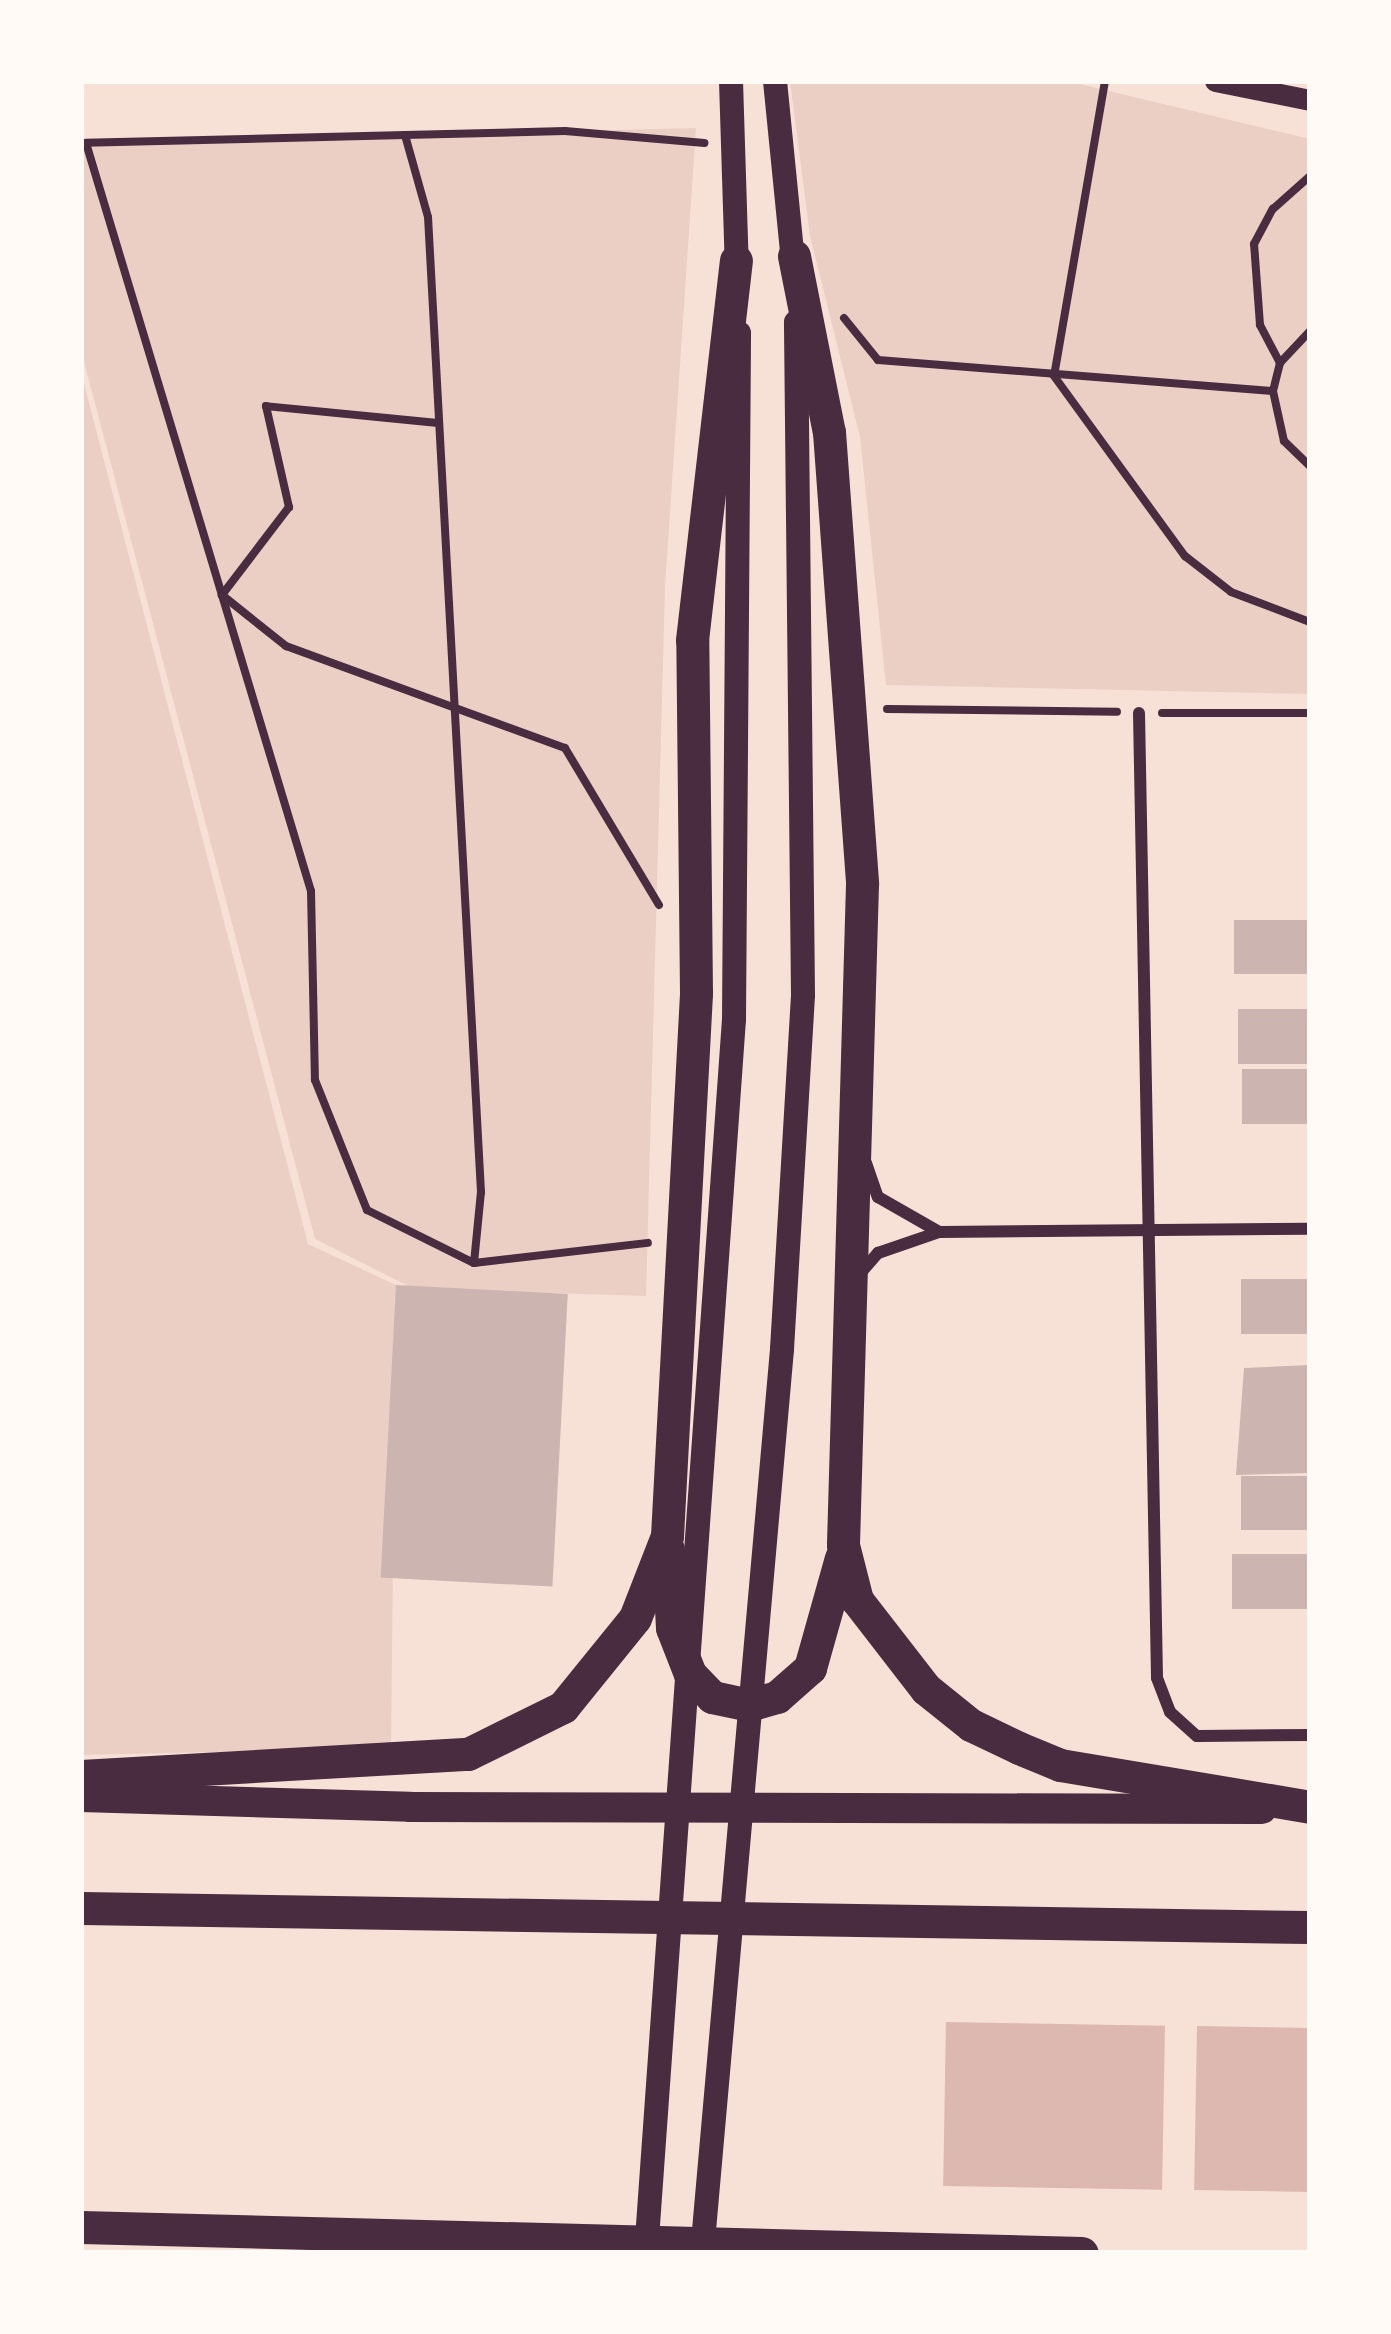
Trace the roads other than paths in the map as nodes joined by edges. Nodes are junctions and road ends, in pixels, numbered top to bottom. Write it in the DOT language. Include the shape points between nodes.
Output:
graph roads {
  1 [pos="731,81"];
  2 [pos="775,81"];
  3 [pos="1215,81"];
  4 [pos="1310,100"];
  5 [pos="794,256"];
  6 [pos="736,261"];
  7 [pos="1138,712"];
  8 [pos="860,1147"];
  9 [pos="1310,1229"];
  10 [pos="1152,1230"];
  11 [pos="939,1232"];
  12 [pos="856,1279"];
  13 [pos="667,1535"];
  14 [pos="843,1545"];
  15 [pos="1310,1736"];
  16 [pos="81,1776"];
  17 [pos="81,1797"];
  18 [pos="1310,1808"];
  19 [pos="81,1908"];
  20 [pos="1310,1927"];
  21 [pos="81,2227"];
  22 [pos="646,2253"];
  23 [pos="702,2253"];
  24 [pos="1082,2253"];
  1 -- 6 [label="main road"];
  2 -- 5 [label="main road"];
  3 -- 4 [label="street"];
  5 -- 8 [label="highway" via="830,432 849,642 862,884"];
  5 -- 23 [label="main road" via="803,995 782,1349"];
  6 -- 13 [label="highway" via="692,640 697,993"];
  6 -- 22 [label="main road" via="744,456 734,1020"];
  7 -- 10 [label="street"];
  8 -- 11 [label="street" via="878,1197"];
  8 -- 12 [label="highway"];
  9 -- 10 [label="street"];
  10 -- 11 [label="street"];
  10 -- 15 [label="street" via="1157,1678 1170,1712 1197,1736"];
  11 -- 12 [label="street" via="878,1253"];
  12 -- 14 [label="highway"];
  13 -- 14 [label="highway" via="672,1628 690,1674 712,1697 748,1705 777,1697 810,1668"];
  13 -- 16 [label="highway" via="635,1618 606,1661 563,1707 518,1734 468,1754 405,1761"];
  14 -- 18 [label="highway" via="857,1600 883,1642 970,1725 1060,1765"];
  17 -- 18 [label="main road" via="410,1807"];
  19 -- 20 [label="highway"];
  21 -- 24 [label="highway"];
}
